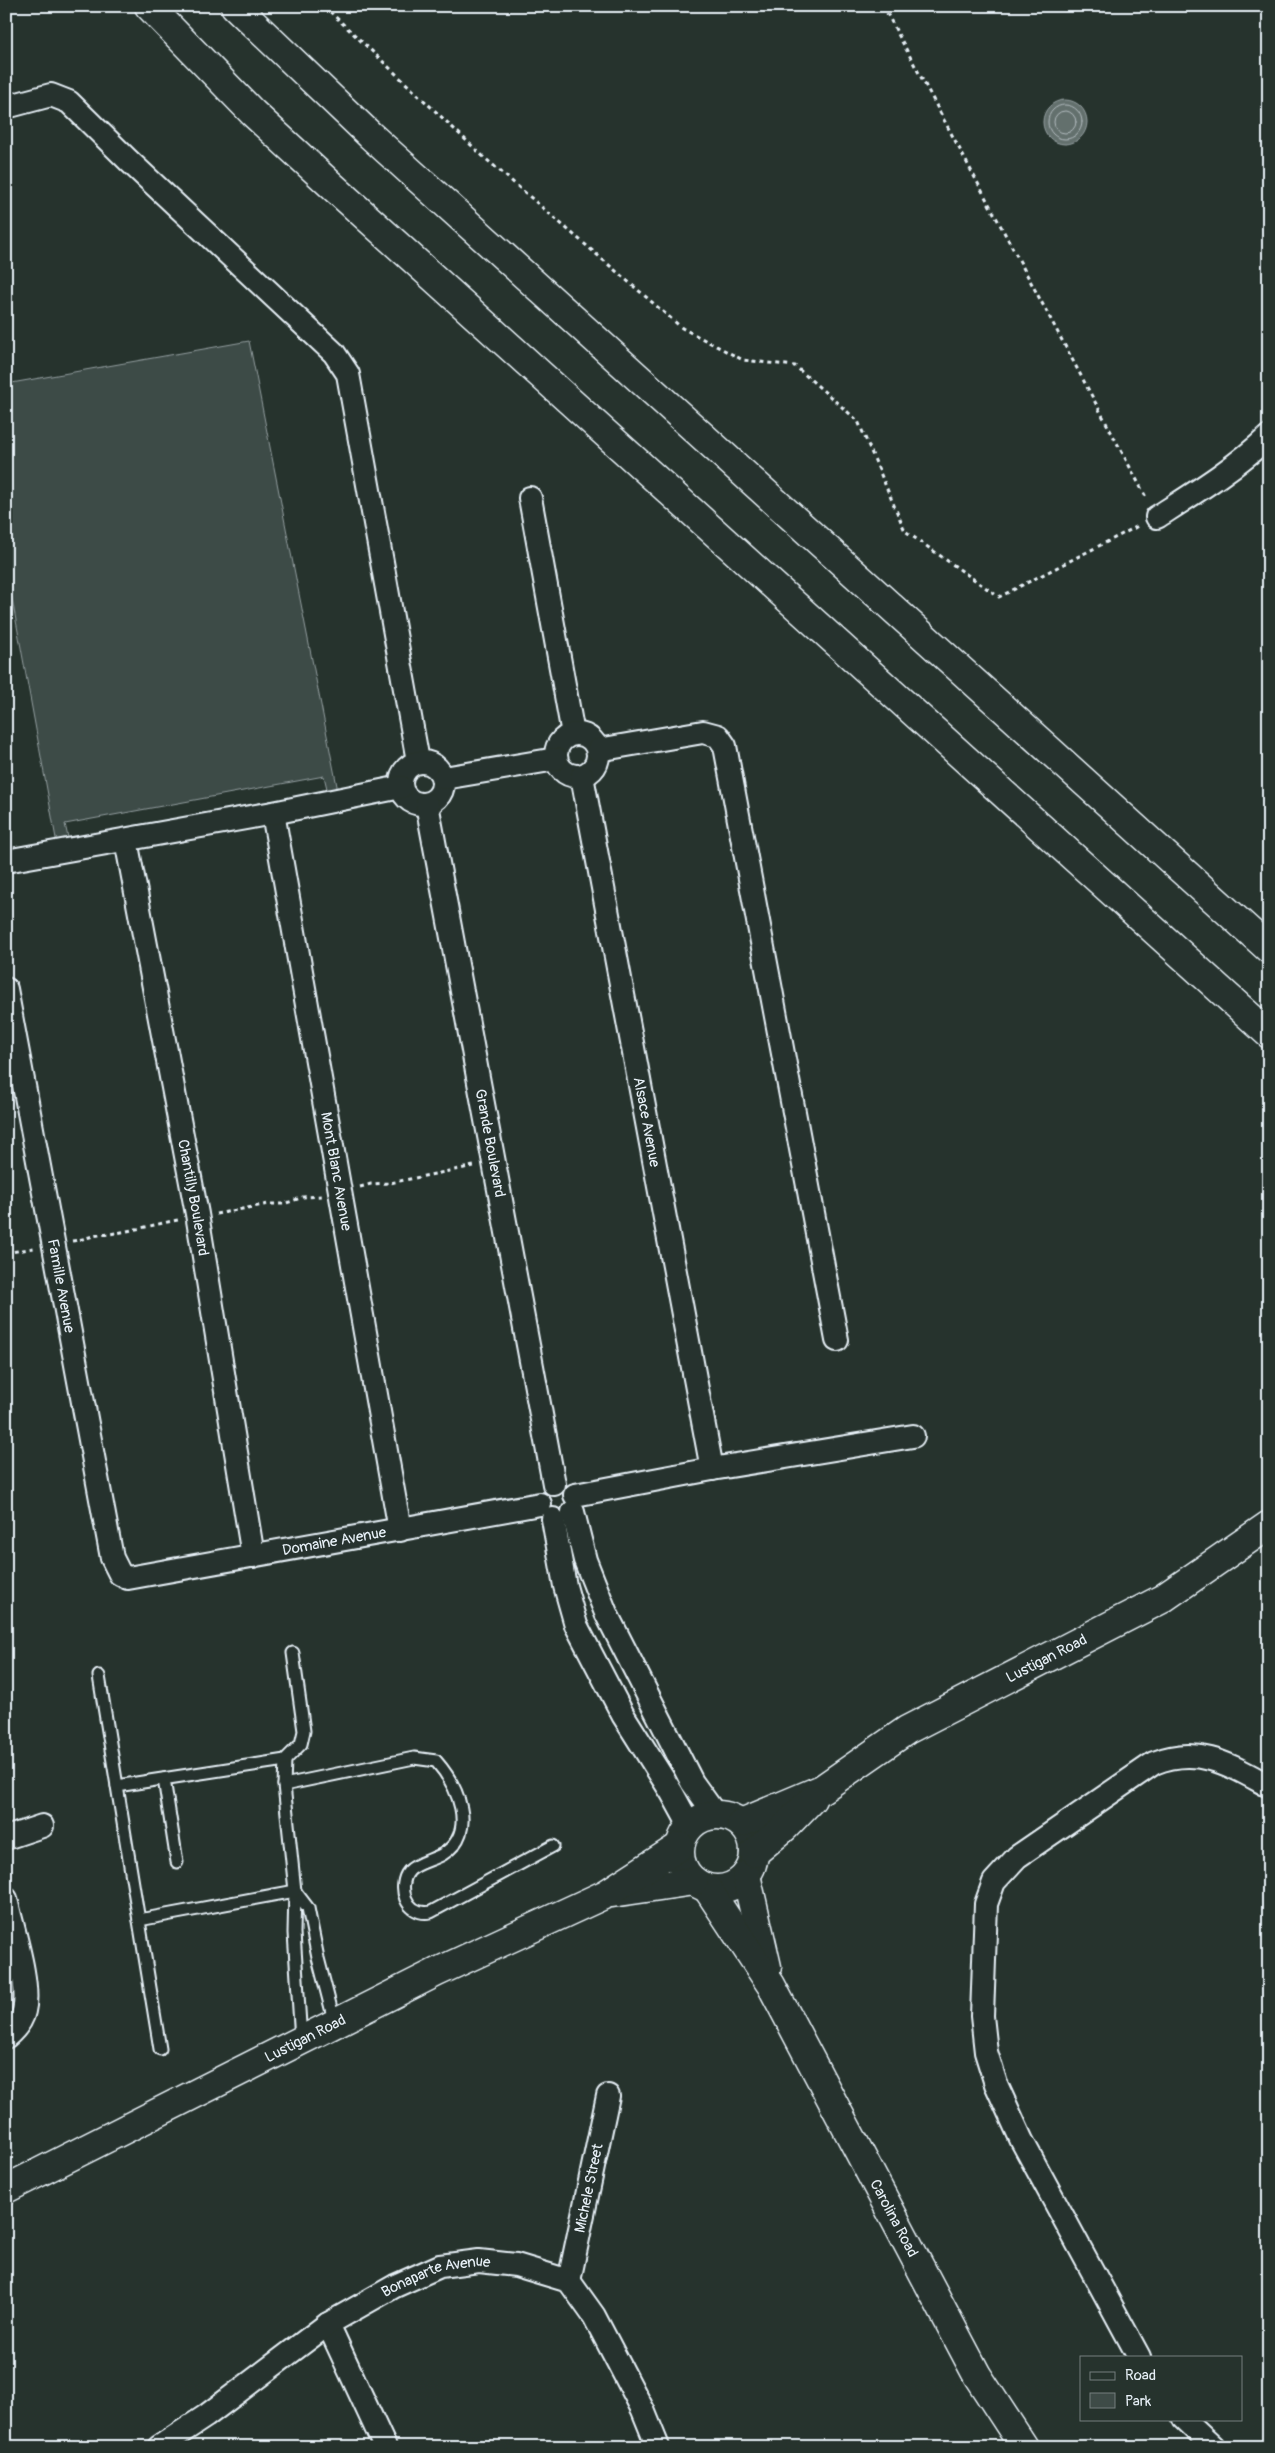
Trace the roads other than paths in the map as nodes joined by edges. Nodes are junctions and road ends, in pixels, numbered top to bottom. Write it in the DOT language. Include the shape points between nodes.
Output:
graph roads {
  1 [pos="149,6"];
  2 [pos="235,6"];
  3 [pos="6,106"];
  4 [pos="1269,436"];
  5 [pos="530,498"];
  6 [pos="1157,517"];
  7 [pos="573,734"];
  8 [pos="598,750"];
  9 [pos="556,759"];
  10 [pos="418,762"];
  11 [pos="582,776"];
  12 [pos="444,778"];
  13 [pos="401,787"];
  14 [pos="427,804"];
  15 [pos="272,813"];
  16 [pos="126,840"];
  17 [pos="6,860"];
  18 [pos="1269,949"];
  19 [pos="6,989"];
  20 [pos="1269,1034"];
  21 [pos="837,1340"];
  22 [pos="913,1436"];
  23 [pos="712,1470"];
  24 [pos="560,1508"];
  25 [pos="1269,1525"];
  26 [pos="400,1530"];
  27 [pos="253,1556"];
  28 [pos="128,1578"];
  29 [pos="604,1607"];
  30 [pos="574,1619"];
  31 [pos="293,1653"];
  32 [pos="628,1659"];
  33 [pos="600,1673"];
  34 [pos="98,1676"];
  35 [pos="285,1760"];
  36 [pos="164,1779"];
  37 [pos="284,1785"];
  38 [pos="117,1786"];
  39 [pos="1269,1786"];
  40 [pos="822,1789"];
  41 [pos="715,1814"];
  42 [pos="741,1823"];
  43 [pos="42,1826"];
  44 [pos="685,1836"];
  45 [pos="6,1838"];
  46 [pos="553,1846"];
  47 [pos="177,1862"];
  48 [pos="750,1864"];
  49 [pos="700,1884"];
  50 [pos="295,1892"];
  51 [pos="606,1894"];
  52 [pos="6,1899"];
  53 [pos="138,1920"];
  54 [pos="770,1985"];
  55 [pos="335,2024"];
  56 [pos="6,2037"];
  57 [pos="301,2041"];
  58 [pos="160,2049"];
  59 [pos="608,2096"];
  60 [pos="6,2189"];
  61 [pos="570,2281"];
  62 [pos="328,2324"];
  63 [pos="1138,2356"];
  64 [pos="1185,2420"];
  65 [pos="159,2447"];
  66 [pos="385,2447"];
  67 [pos="658,2447"];
  68 [pos="1024,2447"];
  69 [pos="1214,2447"];
  1 -- 20 [label="main road" via="253,113 330,184"];
  2 -- 18 [label="main road" via="370,135"];
  3 -- 10 [label="street" via="50,95 69,102 334,353 348,374"];
  4 -- 6 [label="street" via="1220,476"];
  5 -- 7 [label="street"];
  7 -- 8 [label="street" via="584,734 593,740"];
  7 -- 9 [label="street" via="563,739 557,748"];
  8 -- 11 [label="street" via="598,762 592,771"];
  8 -- 21 [label="street" via="703,732 718,736 725,746"];
  9 -- 11 [label="street" via="561,769 571,775"];
  9 -- 12 [label="street"];
  10 -- 12 [label="street" via="429,762"];
  10 -- 13 [label="street" via="408,767 402,776"];
  11 -- 23 [label="street, Alsace Avenue"];
  12 -- 14 [label="street" via="443,789 437,799"];
  13 -- 14 [label="street" via="406,797 416,803"];
  13 -- 15 [label="street"];
  14 -- 24 [label="street, Grande Boulevard" via="554,1484 544,1489"];
  15 -- 16 [label="street"];
  15 -- 26 [label="street, Mont Blanc Avenue"];
  16 -- 17 [label="street"];
  16 -- 27 [label="street, Chantilly Boulevard" via="197,1217"];
  19 -- 28 [label="street, Famille Avenue" via="112,1558 120,1574"];
  22 -- 23 [label="street, Domaine Avenue"];
  23 -- 24 [label="street, Domaine Avenue"];
  24 -- 26 [label="street, Domaine Avenue"];
  24 -- 29 [label="street"];
  24 -- 30 [label="street" via="565,1586"];
  25 -- 40 [label="main road, Lustigan Road" via="1162,1599 907,1730"];
  26 -- 27 [label="street, Domaine Avenue"];
  27 -- 28 [label="street, Domaine Avenue"];
  29 -- 30 [label="street"];
  29 -- 32 [label="street"];
  30 -- 33 [label="street"];
  31 -- 35 [label="lane" via="304,1731 301,1744"];
  32 -- 33 [label="street"];
  32 -- 41 [label="street" via="692,1782"];
  33 -- 44 [label="street"];
  34 -- 38 [label="lane"];
  35 -- 36 [label="lane"];
  35 -- 37 [label="lane"];
  36 -- 38 [label="lane"];
  36 -- 47 [label="lane"];
  37 -- 46 [label="lane" via="414,1758 436,1761 456,1791 464,1817 453,1846 444,1854 410,1870 405,1877 408,1903 414,1911 422,1913 431,1912"];
  37 -- 50 [label="lane"];
  38 -- 53 [label="lane"];
  39 -- 63 [label="street" via="1222,1762 1202,1756 1170,1757 1154,1763 1018,1858 994,1882 986,1904 982,2016 986,2052 996,2084 1022,2141"];
  40 -- 42 [label="main road, Lustigan Road"];
  40 -- 48 [label="main road, Lustigan Road"];
  41 -- 42 [label="main road" via="729,1816"];
  41 -- 44 [label="main road" via="706,1816"];
  42 -- 48 [label="main road" via="748,1831"];
  43 -- 45 [label="street"];
  44 -- 49 [label="main road" via="682,1865"];
  44 -- 51 [label="main road, Lustigan Road"];
  48 -- 49 [label="main road" via="729,1887"];
  48 -- 54 [label="main road, Carolina Road"];
  49 -- 51 [label="main road, Lustigan Road"];
  49 -- 54 [label="main road, Carolina Road"];
  50 -- 53 [label="lane"];
  50 -- 55 [label="lane" via="308,1908"];
  50 -- 57 [label="lane" via="294,1933"];
  51 -- 55 [label="main road, Lustigan Road" via="437,1972"];
  52 -- 56 [label="street" via="25,1986 24,2012"];
  53 -- 58 [label="lane"];
  54 -- 68 [label="main road, Carolina Road" via="977,2375"];
  55 -- 57 [label="main road, Lustigan Road"];
  57 -- 60 [label="main road, Lustigan Road"];
  59 -- 61 [label="street, Michele Street"];
  61 -- 62 [label="street, Bonaparte Avenue" via="516,2265 479,2261 440,2266"];
  61 -- 67 [label="street" via="594,2316 643,2410"];
  62 -- 65 [label="street, Bonaparte Avenue" via="206,2416"];
  62 -- 66 [label="street"];
  64 -- 69 [label="street"];
}
